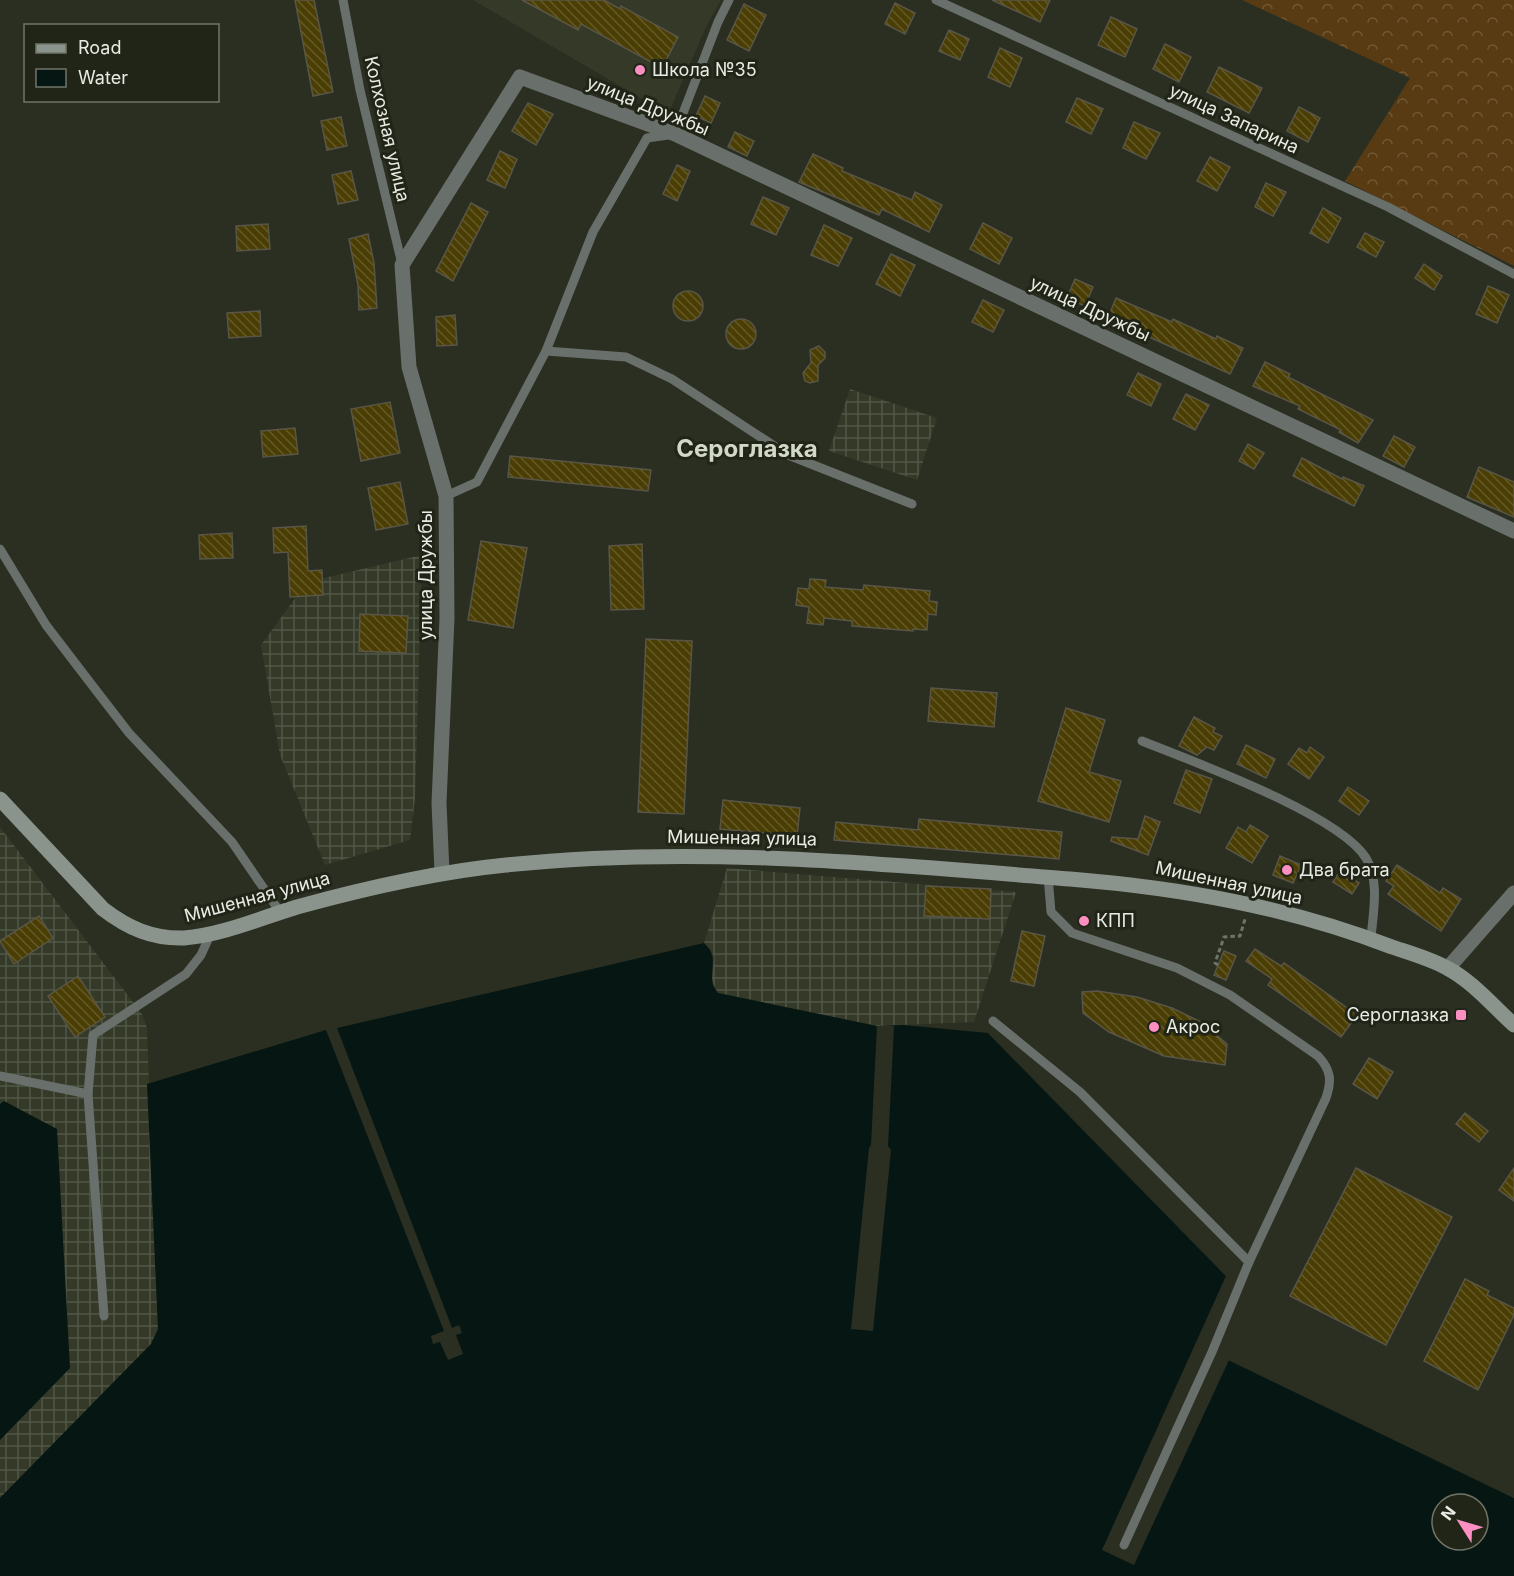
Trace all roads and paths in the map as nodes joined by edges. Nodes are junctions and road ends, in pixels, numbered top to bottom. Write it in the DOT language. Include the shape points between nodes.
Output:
graph roads {
  1 [pos="343,0"];
  2 [pos="729,0"];
  3 [pos="936,0"];
  4 [pos="675,135"];
  5 [pos="402,265"];
  6 [pos="1514,274"];
  7 [pos="546,351"];
  8 [pos="446,496"];
  9 [pos="912,504"];
  10 [pos="1514,531"];
  11 [pos="0,549"];
  12 [pos="1142,741"];
  13 [pos="0,799"];
  14 [pos="442,872"];
  15 [pos="1048,876"];
  16 [pos="1514,893"];
  17 [pos="280,912"];
  18 [pos="1255,916"];
  19 [pos="211,933"];
  20 [pos="1371,938"];
  21 [pos="1218,965"];
  22 [pos="1448,968"];
  23 [pos="993,1022"];
  24 [pos="1514,1025"];
  25 [pos="0,1076"];
  26 [pos="88,1094"];
  27 [pos="1249,1262"];
  28 [pos="104,1316"];
  29 [pos="1124,1545"];
  1 -- 5 [label="lane, Колхозная улица"];
  2 -- 4 [label="lane"];
  3 -- 6 [label="lane, улица Запарина" via="1388,207"];
  4 -- 5 [label="street, улица Дружбы" via="520,77"];
  4 -- 7 [label="lane" via="647,138 593,232"];
  4 -- 10 [label="street, улица Дружбы"];
  5 -- 8 [label="street, улица Дружбы" via="409,367"];
  7 -- 8 [label="lane" via="477,482"];
  7 -- 9 [label="lane" via="626,357 672,378 788,455"];
  8 -- 14 [label="street, улица Дружбы" via="447,618 439,803"];
  11 -- 17 [label="lane" via="46,625 102,698 129,733 232,842"];
  12 -- 20 [label="lane" via="1288,803 1351,838 1367,859 1374,878"];
  13 -- 19 [label="main road, Мишенная улица" via="79,887 122,924 166,937"];
  14 -- 15 [label="main road, Мишенная улица" via="594,858 730,855"];
  14 -- 17 [label="main road, Мишенная улица"];
  15 -- 20 [label="main road, Мишенная улица" via="1202,894"];
  15 -- 27 [label="lane" via="1051,912 1072,933 1177,968 1230,995 1318,1056 1329,1071 1326,1098"];
  16 -- 22 [label="street"];
  17 -- 19 [label="main road, Мишенная улица"];
  18 -- 21 [label="path" via="1246,917 1240,936 1224,937 1215,963"];
  19 -- 26 [label="lane" via="186,974 93,1035"];
  20 -- 22 [label="main road, Мишенная улица"];
  22 -- 24 [label="main road, Мишенная улица"];
  23 -- 27 [label="lane" via="1080,1092"];
  25 -- 26 [label="lane"];
  26 -- 28 [label="lane"];
  27 -- 29 [label="lane"];
}
